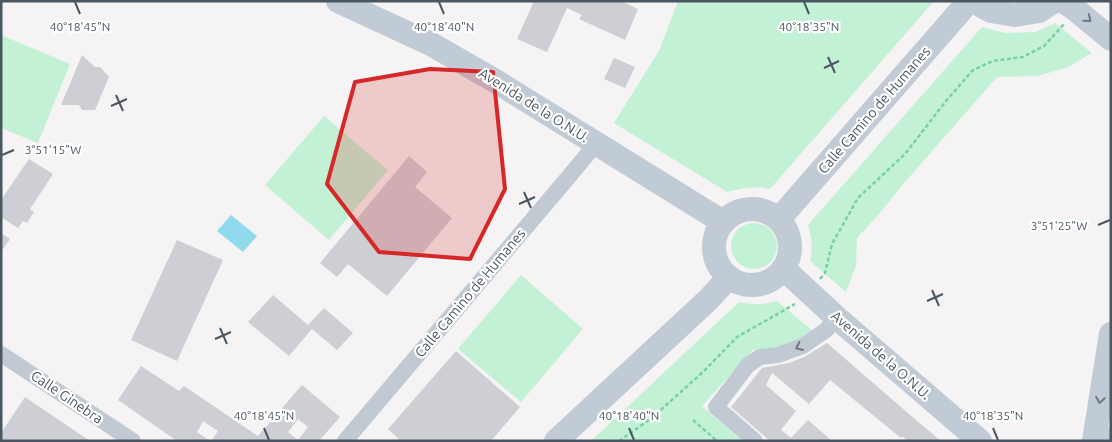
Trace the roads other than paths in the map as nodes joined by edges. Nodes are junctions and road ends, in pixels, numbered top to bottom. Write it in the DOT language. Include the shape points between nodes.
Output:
graph roads {
  1 [pos="338,1"];
  2 [pos="971,1"];
  3 [pos="1054,1"];
  4 [pos="1077,4"];
  5 [pos="1111,18"];
  6 [pos="1111,39"];
  7 [pos="596,144"];
  8 [pos="778,219"];
  9 [pos="723,222"];
  10 [pos="784,269"];
  11 [pos="729,277"];
  12 [pos="837,318"];
  13 [pos="1111,334"];
  14 [pos="1,354"];
  15 [pos="1100,437"];
  16 [pos="133,441"];
  17 [pos="345,441"];
  18 [pos="556,441"];
  19 [pos="756,441"];
  20 [pos="980,441"];
  1 -- 7 [label="street, Avenida de la O.N.U." via="431,44"];
  2 -- 3 [label="street" via="992,12 1015,15 1038,10"];
  2 -- 8 [label="street, Calle Camino de Humanes"];
  4 -- 5 [label="street"];
  4 -- 6 [label="street, one-way"];
  7 -- 9 [label="street, Avenida de la O.N.U."];
  7 -- 17 [label="street, Calle Camino de Humanes"];
  8 -- 9 [label="street" via="768,212 744,209"];
  8 -- 10 [label="street" via="787,230 790,243 790,256"];
  9 -- 11 [label="street" via="717,231 714,251 719,266"];
  10 -- 11 [label="street" via="776,278 752,286"];
  10 -- 12 [label="street, Avenida de la O.N.U."];
  11 -- 18 [label="street"];
  12 -- 19 [label="street, one-way" via="802,346 778,355 760,357 748,366 716,407"];
  12 -- 20 [label="street, Avenida de la O.N.U."];
  13 -- 15 [label="street, one-way"];
  14 -- 16 [label="street, Calle Ginebra"];
}
